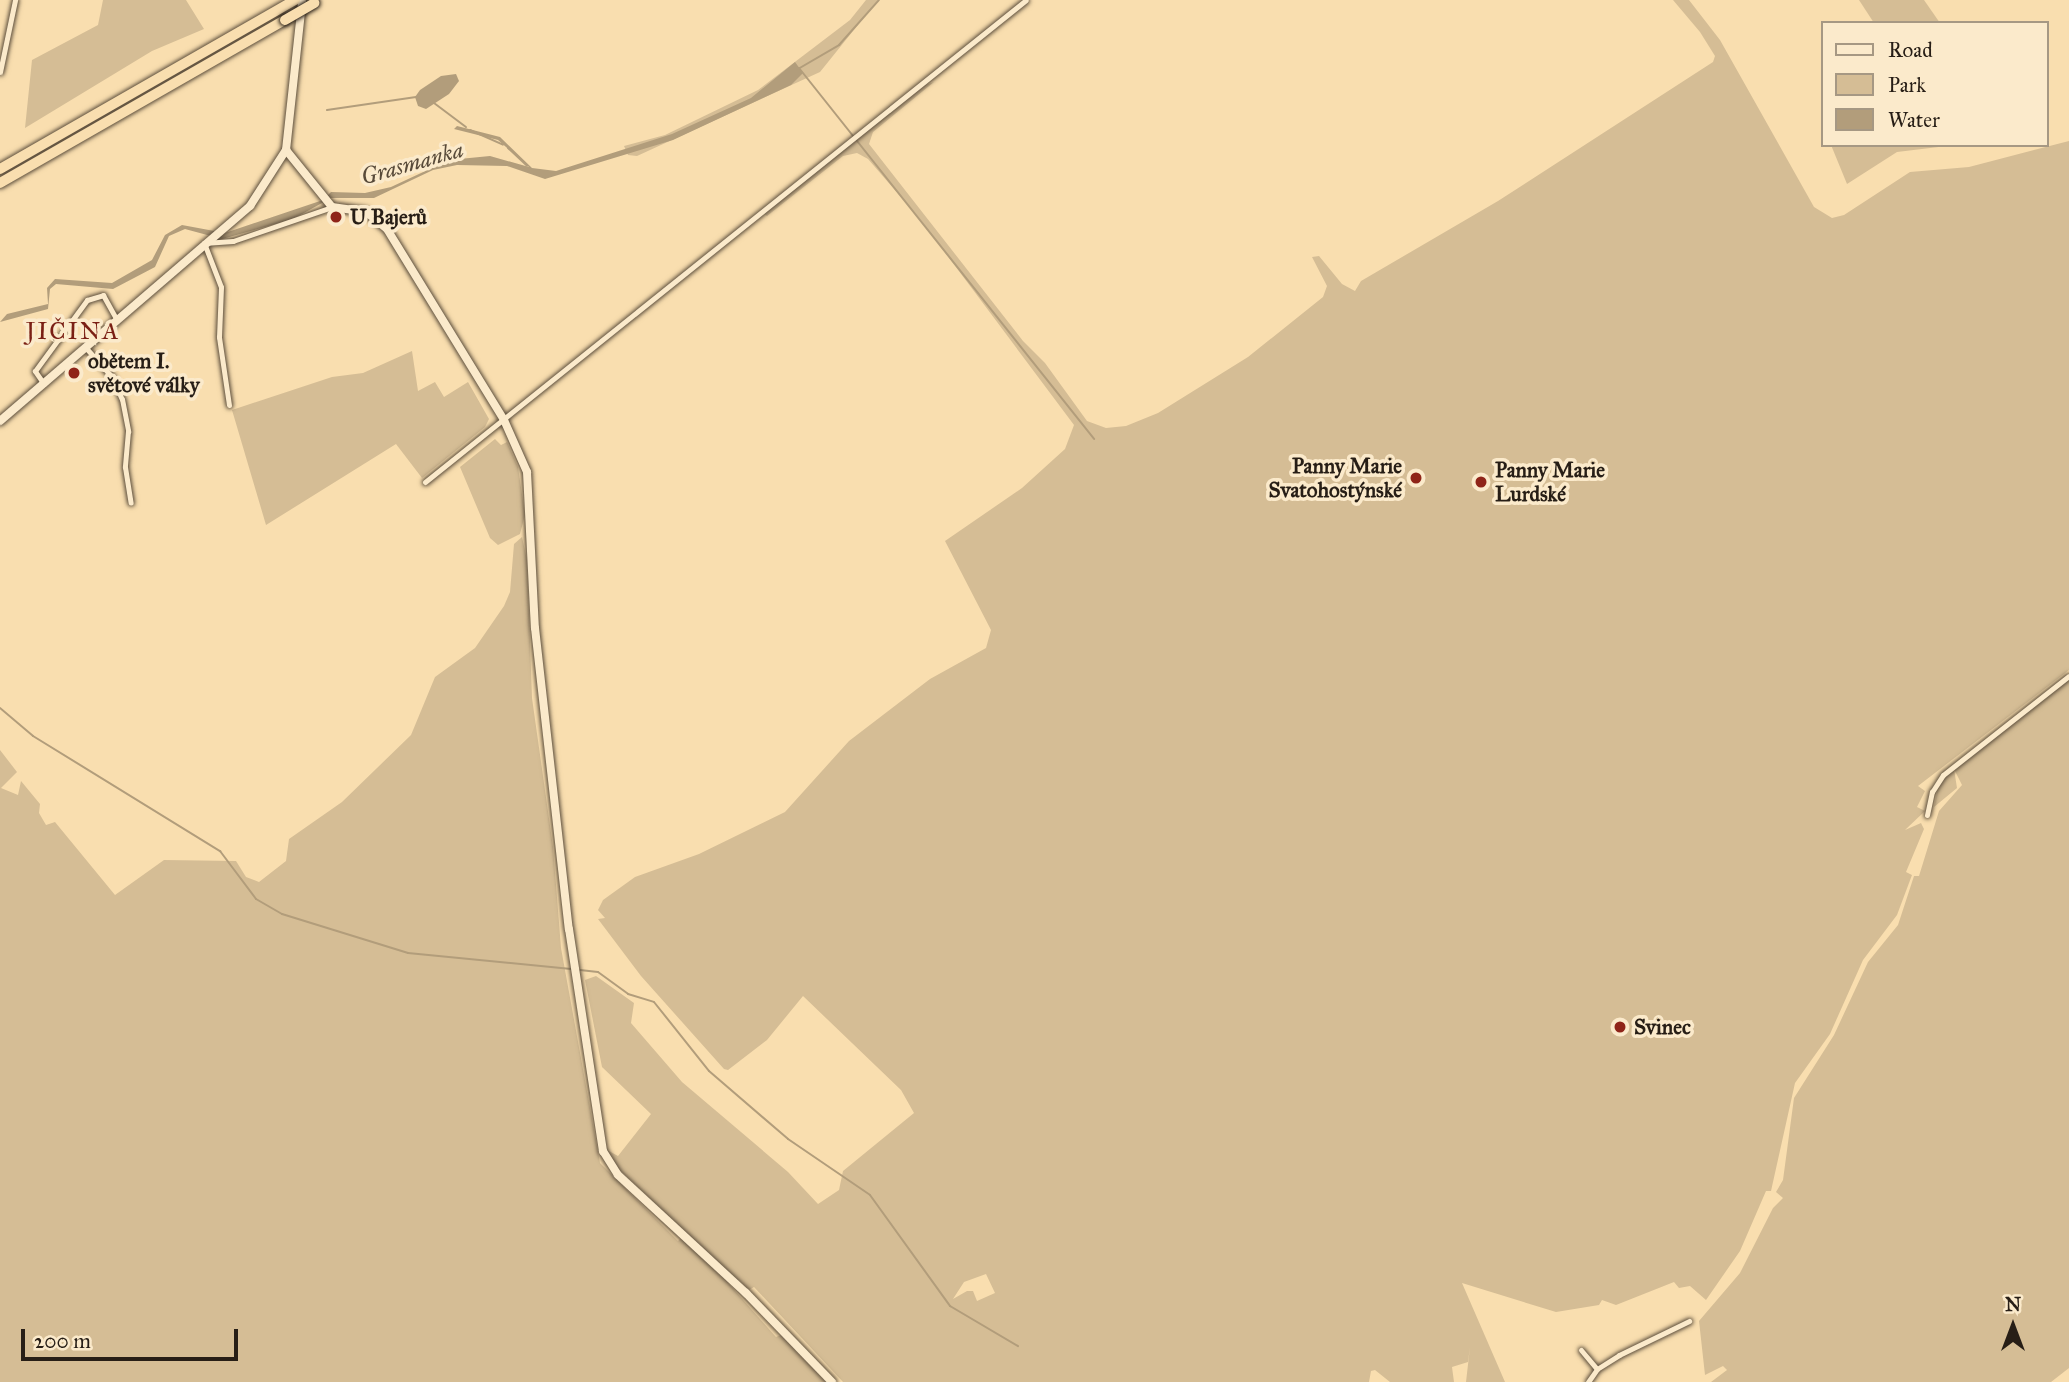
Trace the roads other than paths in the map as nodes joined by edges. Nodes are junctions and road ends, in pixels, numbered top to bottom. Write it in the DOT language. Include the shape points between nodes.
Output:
graph roads {
  1 [pos="16,0"];
  2 [pos="1026,0"];
  3 [pos="317,1"];
  4 [pos="294,3"];
  5 [pos="0,72"];
  6 [pos="286,150"];
  7 [pos="0,169"];
  8 [pos="0,183"];
  9 [pos="328,203"];
  10 [pos="211,237"];
  11 [pos="117,320"];
  12 [pos="86,348"];
  13 [pos="44,384"];
  14 [pos="229,405"];
  15 [pos="504,420"];
  16 [pos="0,421"];
  17 [pos="425,482"];
  18 [pos="131,503"];
  19 [pos="2069,676"];
  20 [pos="1927,815"];
  21 [pos="1689,1321"];
  22 [pos="1581,1350"];
  23 [pos="1597,1369"];
  24 [pos="832,1382"];
  25 [pos="1588,1382"];
  1 -- 5 [label="street"];
  2 -- 15 [label="street"];
  3 -- 8 [label="highway, bridge"];
  4 -- 6 [label="street"];
  4 -- 7 [label="highway"];
  6 -- 9 [label="street"];
  6 -- 10 [label="street" via="250,206"];
  9 -- 10 [label="street" via="233,241"];
  9 -- 15 [label="street" via="366,212 387,229"];
  10 -- 11 [label="street"];
  10 -- 14 [label="street" via="221,287 219,337"];
  11 -- 12 [label="street"];
  11 -- 13 [label="street" via="103,295 87,300 35,371"];
  12 -- 13 [label="street"];
  12 -- 18 [label="street" via="112,377 122,399"];
  13 -- 16 [label="street"];
  15 -- 17 [label="street"];
  15 -- 24 [label="street" via="527,472 535,628 576,975 603,1151 618,1175 746,1293"];
  19 -- 20 [label="street" via="1943,775 1932,792"];
  21 -- 23 [label="street"];
  22 -- 23 [label="street"];
  23 -- 25 [label="street"];
}
